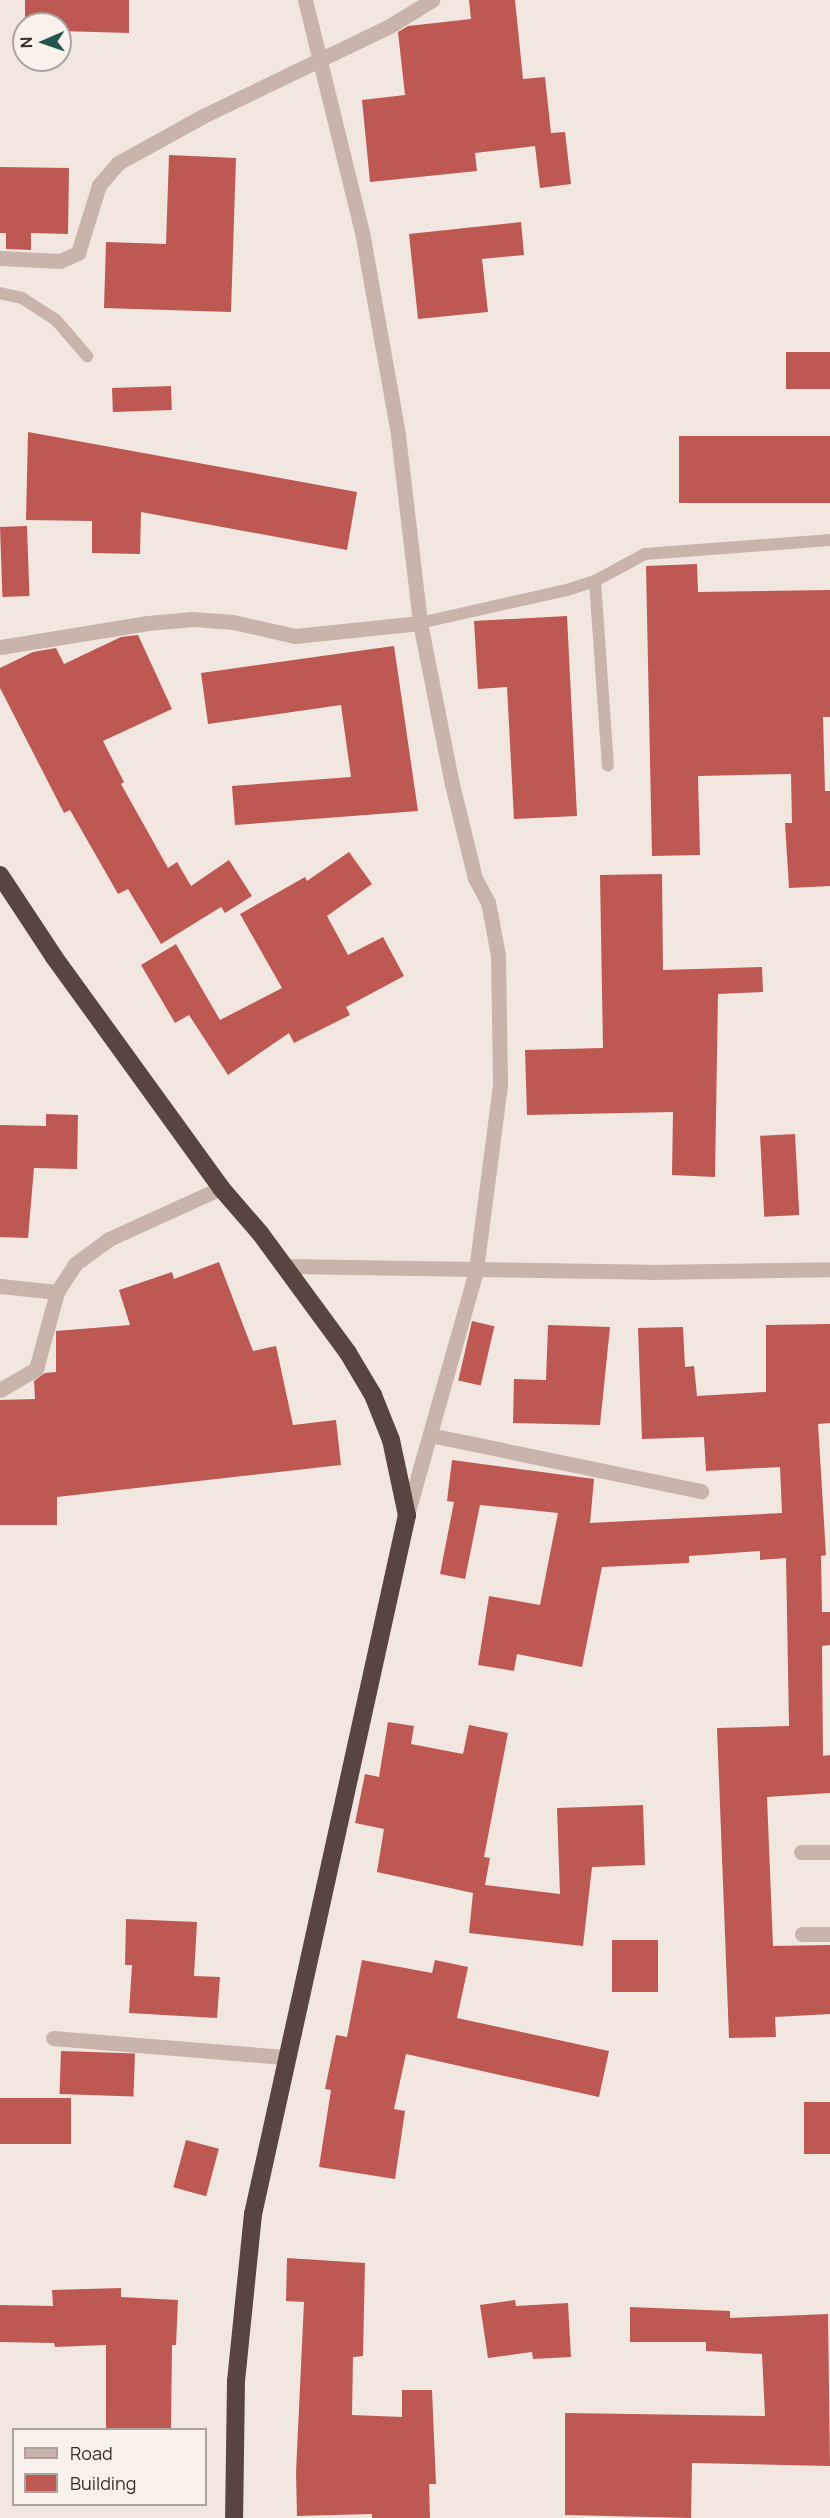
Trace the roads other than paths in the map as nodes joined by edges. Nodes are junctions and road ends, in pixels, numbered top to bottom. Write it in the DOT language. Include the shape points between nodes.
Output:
graph roads {
  1 [pos="305,0"];
  2 [pos="432,0"];
  3 [pos="320,61"];
  4 [pos="0,258"];
  5 [pos="0,293"];
  6 [pos="87,356"];
  7 [pos="830,540"];
  8 [pos="595,581"];
  9 [pos="420,623"];
  10 [pos="0,647"];
  11 [pos="608,766"];
  12 [pos="0,875"];
  13 [pos="221,1188"];
  14 [pos="285,1266"];
  15 [pos="830,1269"];
  16 [pos="477,1271"];
  17 [pos="0,1286"];
  18 [pos="57,1292"];
  19 [pos="0,1390"];
  20 [pos="430,1436"];
  21 [pos="701,1491"];
  22 [pos="407,1515"];
  23 [pos="801,1852"];
  24 [pos="830,1852"];
  25 [pos="802,1934"];
  26 [pos="830,1934"];
  27 [pos="53,2038"];
  28 [pos="286,2057"];
  29 [pos="234,2518"];
  1 -- 3 [label="street"];
  2 -- 3 [label="street"];
  3 -- 4 [label="street" via="203,116 118,163 99,185 78,253 60,261"];
  3 -- 9 [label="street" via="362,232 398,435"];
  5 -- 6 [label="lane" via="22,298 56,320"];
  7 -- 8 [label="lane" via="645,554"];
  8 -- 9 [label="lane"];
  8 -- 11 [label="lane"];
  9 -- 10 [label="street" via="296,636 233,622 193,620 104,629"];
  9 -- 16 [label="street" via="465,847 488,903 498,955 500,1085"];
  12 -- 13 [label="highway" via="54,957"];
  13 -- 14 [label="highway"];
  13 -- 18 [label="street" via="109,1239 75,1264"];
  14 -- 16 [label="street"];
  14 -- 22 [label="highway" via="373,1395 391,1440"];
  15 -- 16 [label="street"];
  16 -- 20 [label="street"];
  17 -- 18 [label="street"];
  18 -- 19 [label="street" via="36,1369"];
  20 -- 21 [label="street"];
  20 -- 22 [label="street"];
  22 -- 28 [label="highway"];
  23 -- 24 [label="street"];
  25 -- 26 [label="street"];
  27 -- 28 [label="street"];
  28 -- 29 [label="highway" via="253,2214 236,2381"];
}
